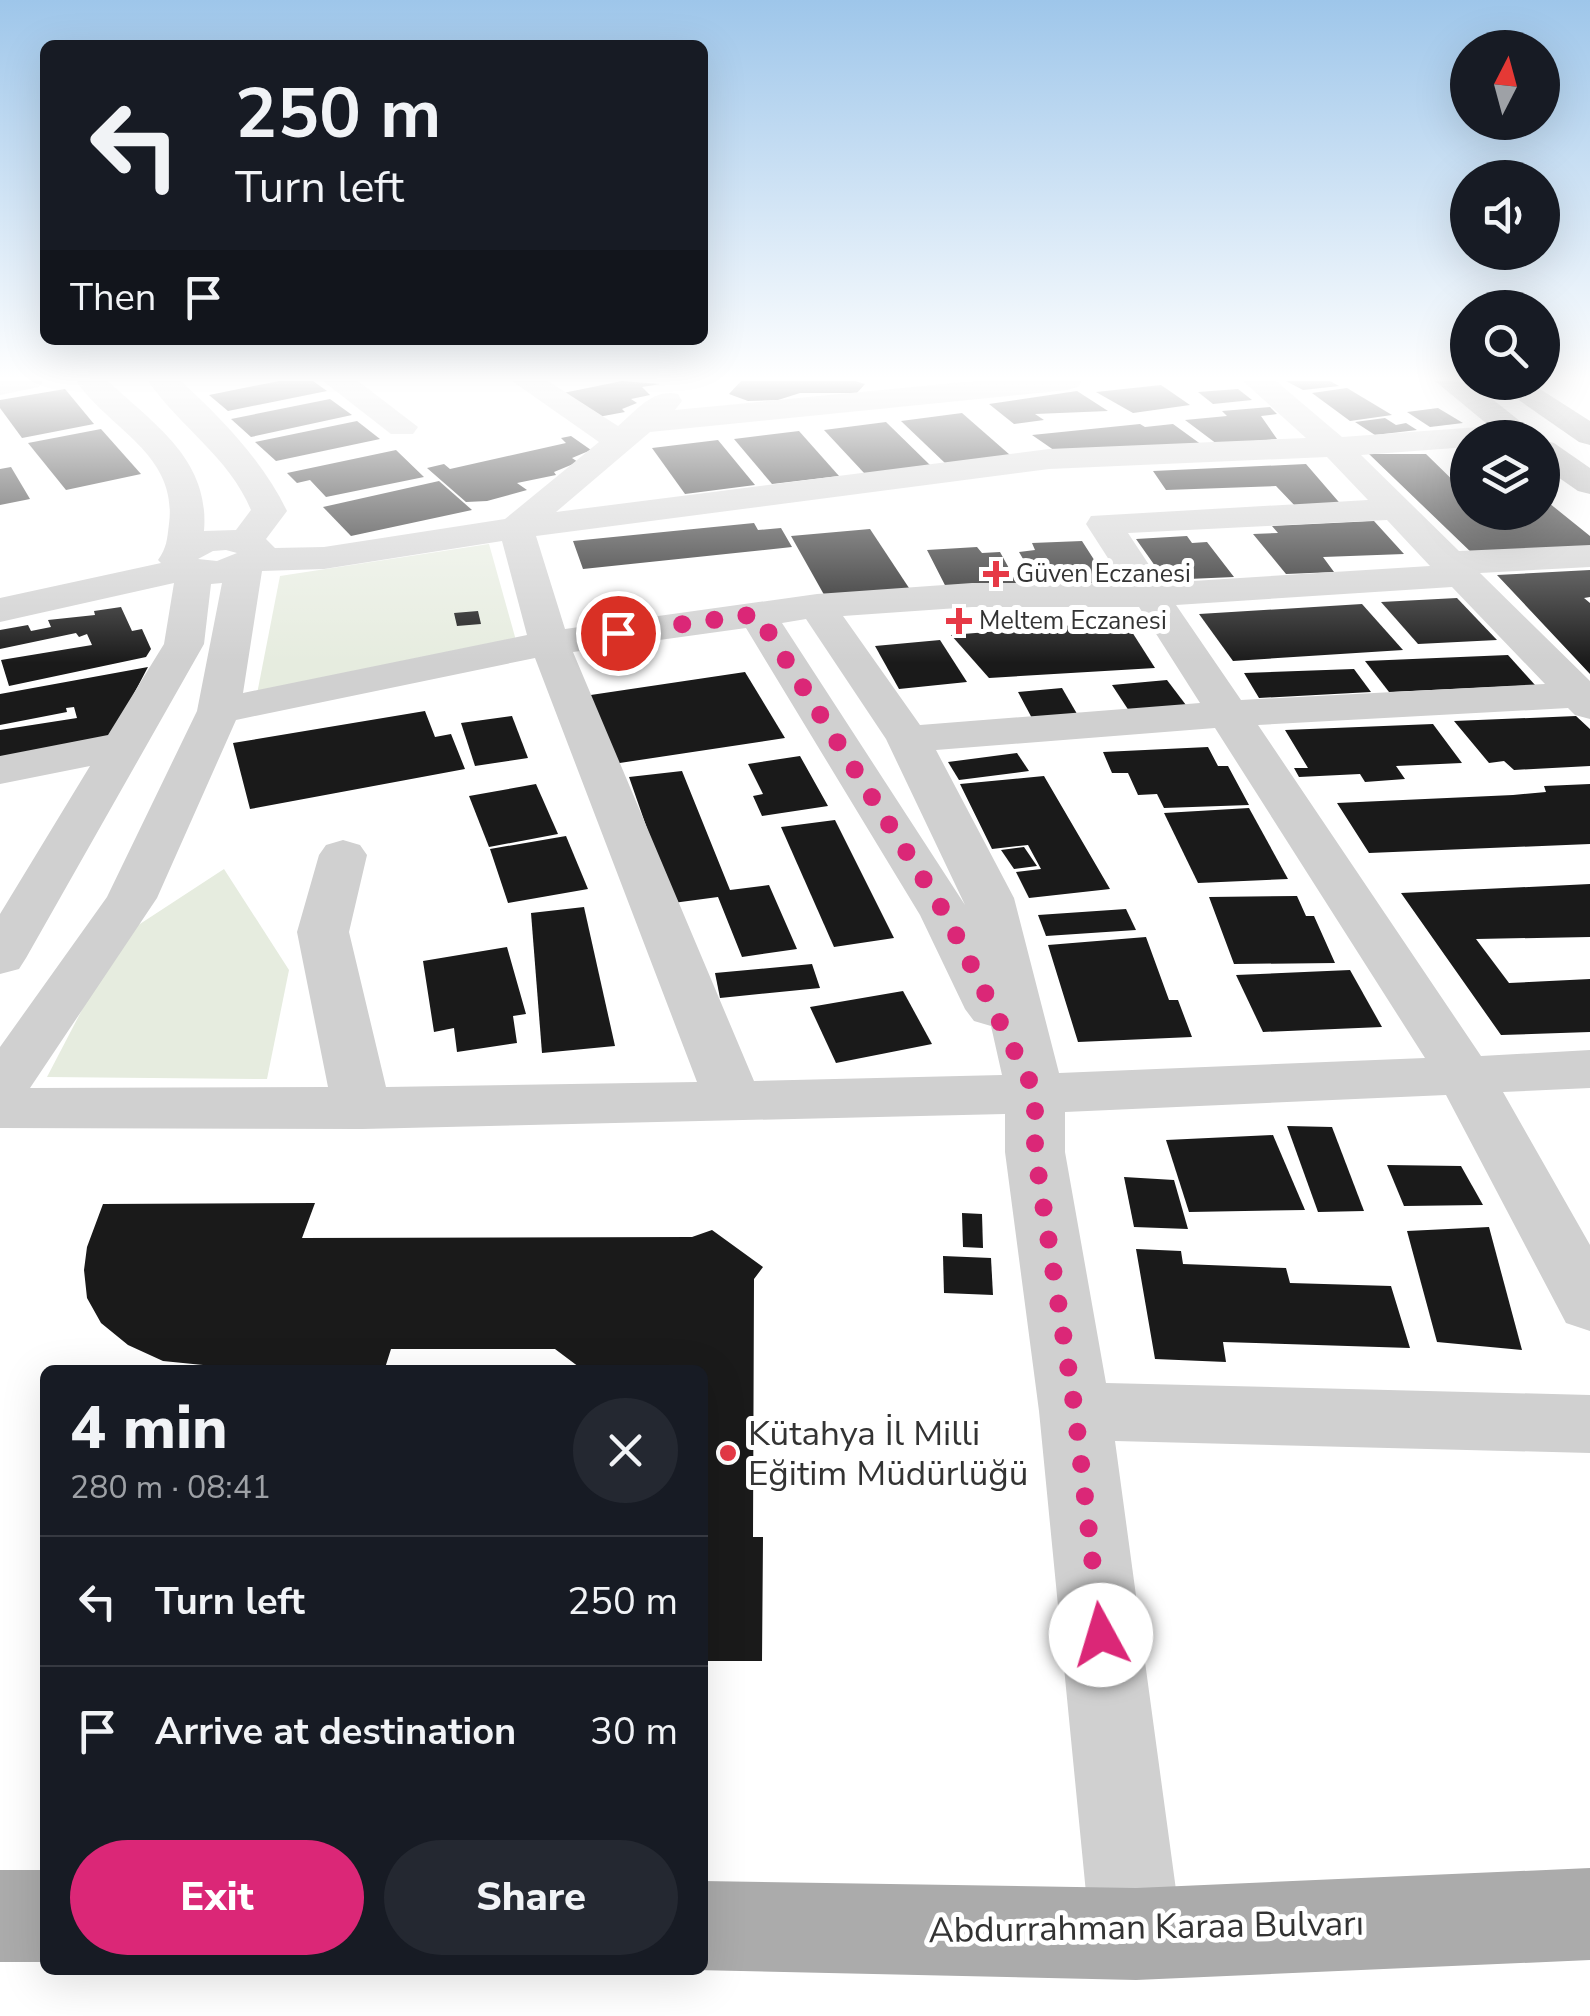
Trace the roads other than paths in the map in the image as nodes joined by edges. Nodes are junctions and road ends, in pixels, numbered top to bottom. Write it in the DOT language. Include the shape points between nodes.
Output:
graph roads {
  1 [pos="180,475"];
  2 [pos="249,475"];
  3 [pos="579,475"];
  4 [pos="920,475"];
  5 [pos="1363,475"];
  6 [pos="1395,509"];
  7 [pos="516,528"];
  8 [pos="248,553"];
  9 [pos="1244,553"];
  10 [pos="1590,556"];
  11 [pos="185,562"];
  12 [pos="1455,569"];
  13 [pos="1149,595"];
  14 [pos="2,605"];
  15 [pos="817,606"];
  16 [pos="757,614"];
  17 [pos="548,643"];
  18 [pos="1586,698"];
  19 [pos="219,711"];
  20 [pos="1228,714"];
  21 [pos="908,739"];
  22 [pos="128,745"];
  23 [pos="0,770"];
  24 [pos="343,855"];
  25 [pos="0,958"];
  26 [pos="1590,1069"];
  27 [pos="1466,1076"];
  28 [pos="0,1089"];
  29 [pos="1035,1092"];
  30 [pos="733,1101"];
  31 [pos="0,1108"];
  32 [pos="362,1110"];
  33 [pos="1590,1305"];
  34 [pos="1075,1411"];
  35 [pos="1590,1424"];
  36 [pos="1590,1914"];
  37 [pos="0,1916"];
  38 [pos="40,1916"];
  39 [pos="708,1927"];
  40 [pos="1136,1934"];
  1 -- 11 [label="street" via="189,512"];
  2 -- 8 [label="street" via="269,512"];
  3 -- 7 [label="street"];
  4 -- 7 [label="street"];
  5 -- 6 [label="street"];
  6 -- 9 [label="street"];
  6 -- 12 [label="street"];
  7 -- 8 [label="street" via="324,558"];
  7 -- 17 [label="street"];
  8 -- 11 [label="street" via="208,542"];
  8 -- 19 [label="street"];
  9 -- 12 [label="street"];
  9 -- 13 [label="street"];
  9 -- 13 [label="street" via="1104,524"];
  10 -- 12 [label="street"];
  11 -- 14 [label="street"];
  11 -- 22 [label="street" via="184,644"];
  12 -- 18 [label="street"];
  13 -- 15 [label="street" via="972,594"];
  13 -- 20 [label="street"];
  15 -- 16 [label="street"];
  15 -- 21 [label="street"];
  16 -- 17 [label="street"];
  16 -- 29 [label="street" via="946,915"];
  17 -- 19 [label="street"];
  17 -- 30 [label="street"];
  18 -- 20 [label="street"];
  19 -- 28 [label="street" via="132,898"];
  20 -- 21 [label="street"];
  20 -- 27 [label="street"];
  21 -- 29 [label="street" via="989,898"];
  22 -- 23 [label="street"];
  22 -- 25 [label="street"];
  24 -- 32 [label="street" via="322,932"];
  26 -- 27 [label="street"];
  27 -- 29 [label="street"];
  27 -- 33 [label="street"];
  29 -- 30 [label="street"];
  29 -- 34 [label="street" via="1035,1152"];
  30 -- 32 [label="street"];
  31 -- 32 [label="street"];
  34 -- 35 [label="street"];
  34 -- 40 [label="street"];
  36 -- 40 [label="main road, Abdurrahman Karaa Bulvarı"];
  37 -- 38 [label="main road"];
  39 -- 40 [label="main road, Abdurrahman Karaa Bulvarı"];
}
